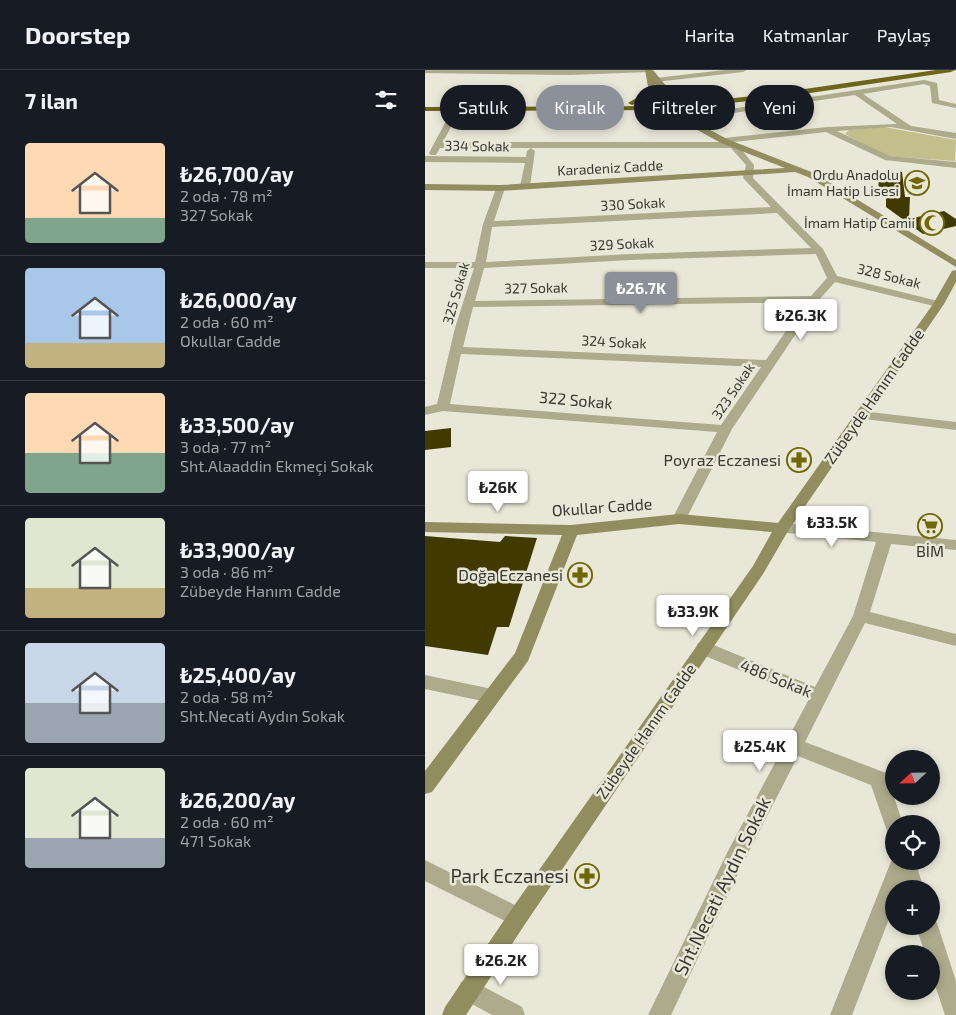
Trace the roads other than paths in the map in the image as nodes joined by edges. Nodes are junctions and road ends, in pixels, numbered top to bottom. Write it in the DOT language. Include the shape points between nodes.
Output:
graph roads {
  1 [pos="743,70"];
  2 [pos="915,70"];
  3 [pos="951,70"];
  4 [pos="425,71"];
  5 [pos="724,71"];
  6 [pos="570,72"];
  7 [pos="651,74"];
  8 [pos="660,85"];
  9 [pos="857,93"];
  10 [pos="735,95"];
  11 [pos="735,101"];
  12 [pos="425,102"];
  13 [pos="632,103"];
  14 [pos="956,106"];
  15 [pos="425,109"];
  16 [pos="440,109"];
  17 [pos="735,114"];
  18 [pos="909,128"];
  19 [pos="827,129"];
  20 [pos="445,130"];
  21 [pos="704,130"];
  22 [pos="956,136"];
  23 [pos="728,143"];
  24 [pos="437,145"];
  25 [pos="532,146"];
  26 [pos="528,160"];
  27 [pos="427,162"];
  28 [pos="956,165"];
  29 [pos="797,170"];
  30 [pos="749,174"];
  31 [pos="525,186"];
  32 [pos="425,187"];
  33 [pos="500,188"];
  34 [pos="779,210"];
  35 [pos="488,224"];
  36 [pos="819,251"];
  37 [pos="956,264"];
  38 [pos="425,265"];
  39 [pos="480,265"];
  40 [pos="956,274"];
  41 [pos="833,278"];
  42 [pos="814,299"];
  43 [pos="468,304"];
  44 [pos="938,304"];
  45 [pos="457,350"];
  46 [pos="769,364"];
  47 [pos="443,407"];
  48 [pos="425,411"];
  49 [pos="861,415"];
  50 [pos="956,426"];
  51 [pos="725,429"];
  52 [pos="679,519"];
  53 [pos="425,527"];
  54 [pos="782,528"];
  55 [pos="570,531"];
  56 [pos="425,532"];
  57 [pos="885,539"];
  58 [pos="956,545"];
  59 [pos="861,616"];
  60 [pos="956,640"];
  61 [pos="704,648"];
  62 [pos="425,682"];
  63 [pos="492,696"];
  64 [pos="819,696"];
  65 [pos="793,746"];
  66 [pos="425,786"];
  67 [pos="891,815"];
  68 [pos="425,870"];
  69 [pos="897,870"];
  70 [pos="517,917"];
  71 [pos="930,935"];
  72 [pos="469,990"];
  73 [pos="453,1015"];
  74 [pos="514,1015"];
  75 [pos="659,1015"];
  76 [pos="841,1015"];
  77 [pos="955,1015"];
  1 -- 5 [label="street"];
  2 -- 10 [label="highway"];
  3 -- 11 [label="highway"];
  4 -- 6 [label="street"];
  5 -- 7 [label="street"];
  6 -- 7 [label="street"];
  7 -- 8 [label="street"];
  9 -- 14 [label="street" via="927,82 934,85 935,101"];
  9 -- 17 [label="street"];
  9 -- 18 [label="street"];
  12 -- 13 [label="highway"];
  15 -- 16 [label="highway"];
  18 -- 19 [label="street" via="891,125"];
  18 -- 22 [label="street"];
  19 -- 23 [label="street"];
  19 -- 28 [label="street" via="888,158"];
  20 -- 24 [label="street"];
  21 -- 23 [label="street"];
  23 -- 25 [label="street"];
  23 -- 29 [label="street"];
  23 -- 30 [label="street" via="750,165"];
  24 -- 25 [label="street"];
  24 -- 27 [label="street"];
  25 -- 26 [label="street"];
  26 -- 27 [label="street, 334 Sokak"];
  26 -- 31 [label="street"];
  29 -- 30 [label="street, Karadeniz Cadde"];
  29 -- 37 [label="street" via="811,175"];
  30 -- 31 [label="street, Karadeniz Cadde"];
  30 -- 34 [label="street" via="748,178"];
  31 -- 33 [label="street, Karadeniz Cadde"];
  32 -- 33 [label="street, Karadeniz Cadde"];
  33 -- 35 [label="street, 325 Sokak"];
  34 -- 35 [label="street, 330 Sokak"];
  34 -- 36 [label="street"];
  35 -- 39 [label="street, 325 Sokak"];
  36 -- 39 [label="street, 329 Sokak"];
  36 -- 41 [label="street"];
  38 -- 39 [label="street, 329 Sokak"];
  39 -- 43 [label="street, 325 Sokak"];
  40 -- 44 [label="street, Zübeyde Hanım Cadde"];
  41 -- 42 [label="street, 323 Sokak"];
  41 -- 44 [label="street, 328 Sokak"];
  42 -- 43 [label="street, 327 Sokak"];
  42 -- 46 [label="street, 323 Sokak"];
  43 -- 45 [label="street, 325 Sokak"];
  44 -- 49 [label="street, Zübeyde Hanım Cadde"];
  45 -- 46 [label="street, 324 Sokak"];
  45 -- 47 [label="street, 325 Sokak"];
  46 -- 51 [label="street, 323 Sokak"];
  47 -- 48 [label="street, 322 Sokak"];
  47 -- 51 [label="street, 322 Sokak"];
  49 -- 50 [label="street"];
  49 -- 54 [label="street, Zübeyde Hanım Cadde"];
  51 -- 52 [label="street, 323 Sokak"];
  52 -- 54 [label="street, Okullar Cadde"];
  52 -- 55 [label="street, Okullar Cadde"];
  53 -- 55 [label="street, Okullar Cadde"];
  54 -- 57 [label="street"];
  54 -- 61 [label="street, Zübeyde Hanım Cadde" via="758,570"];
  55 -- 56 [label="street"];
  55 -- 63 [label="street" via="522,656"];
  57 -- 58 [label="street"];
  57 -- 59 [label="street, Sht.Necati Aydın Sokak"];
  59 -- 60 [label="street"];
  59 -- 64 [label="street, Sht.Necati Aydın Sokak"];
  61 -- 64 [label="street, 486 Sokak"];
  61 -- 70 [label="street, Zübeyde Hanım Cadde"];
  62 -- 63 [label="street"];
  63 -- 66 [label="street"];
  64 -- 65 [label="street, Sht.Necati Aydın Sokak"];
  65 -- 67 [label="street" via="879,779"];
  65 -- 75 [label="street, Sht.Necati Aydın Sokak"];
  68 -- 70 [label="street"];
  69 -- 76 [label="street"];
  70 -- 72 [label="street, Zübeyde Hanım Cadde"];
  71 -- 77 [label="street"];
  72 -- 73 [label="street, Zübeyde Hanım Cadde"];
  72 -- 74 [label="street"];
}
